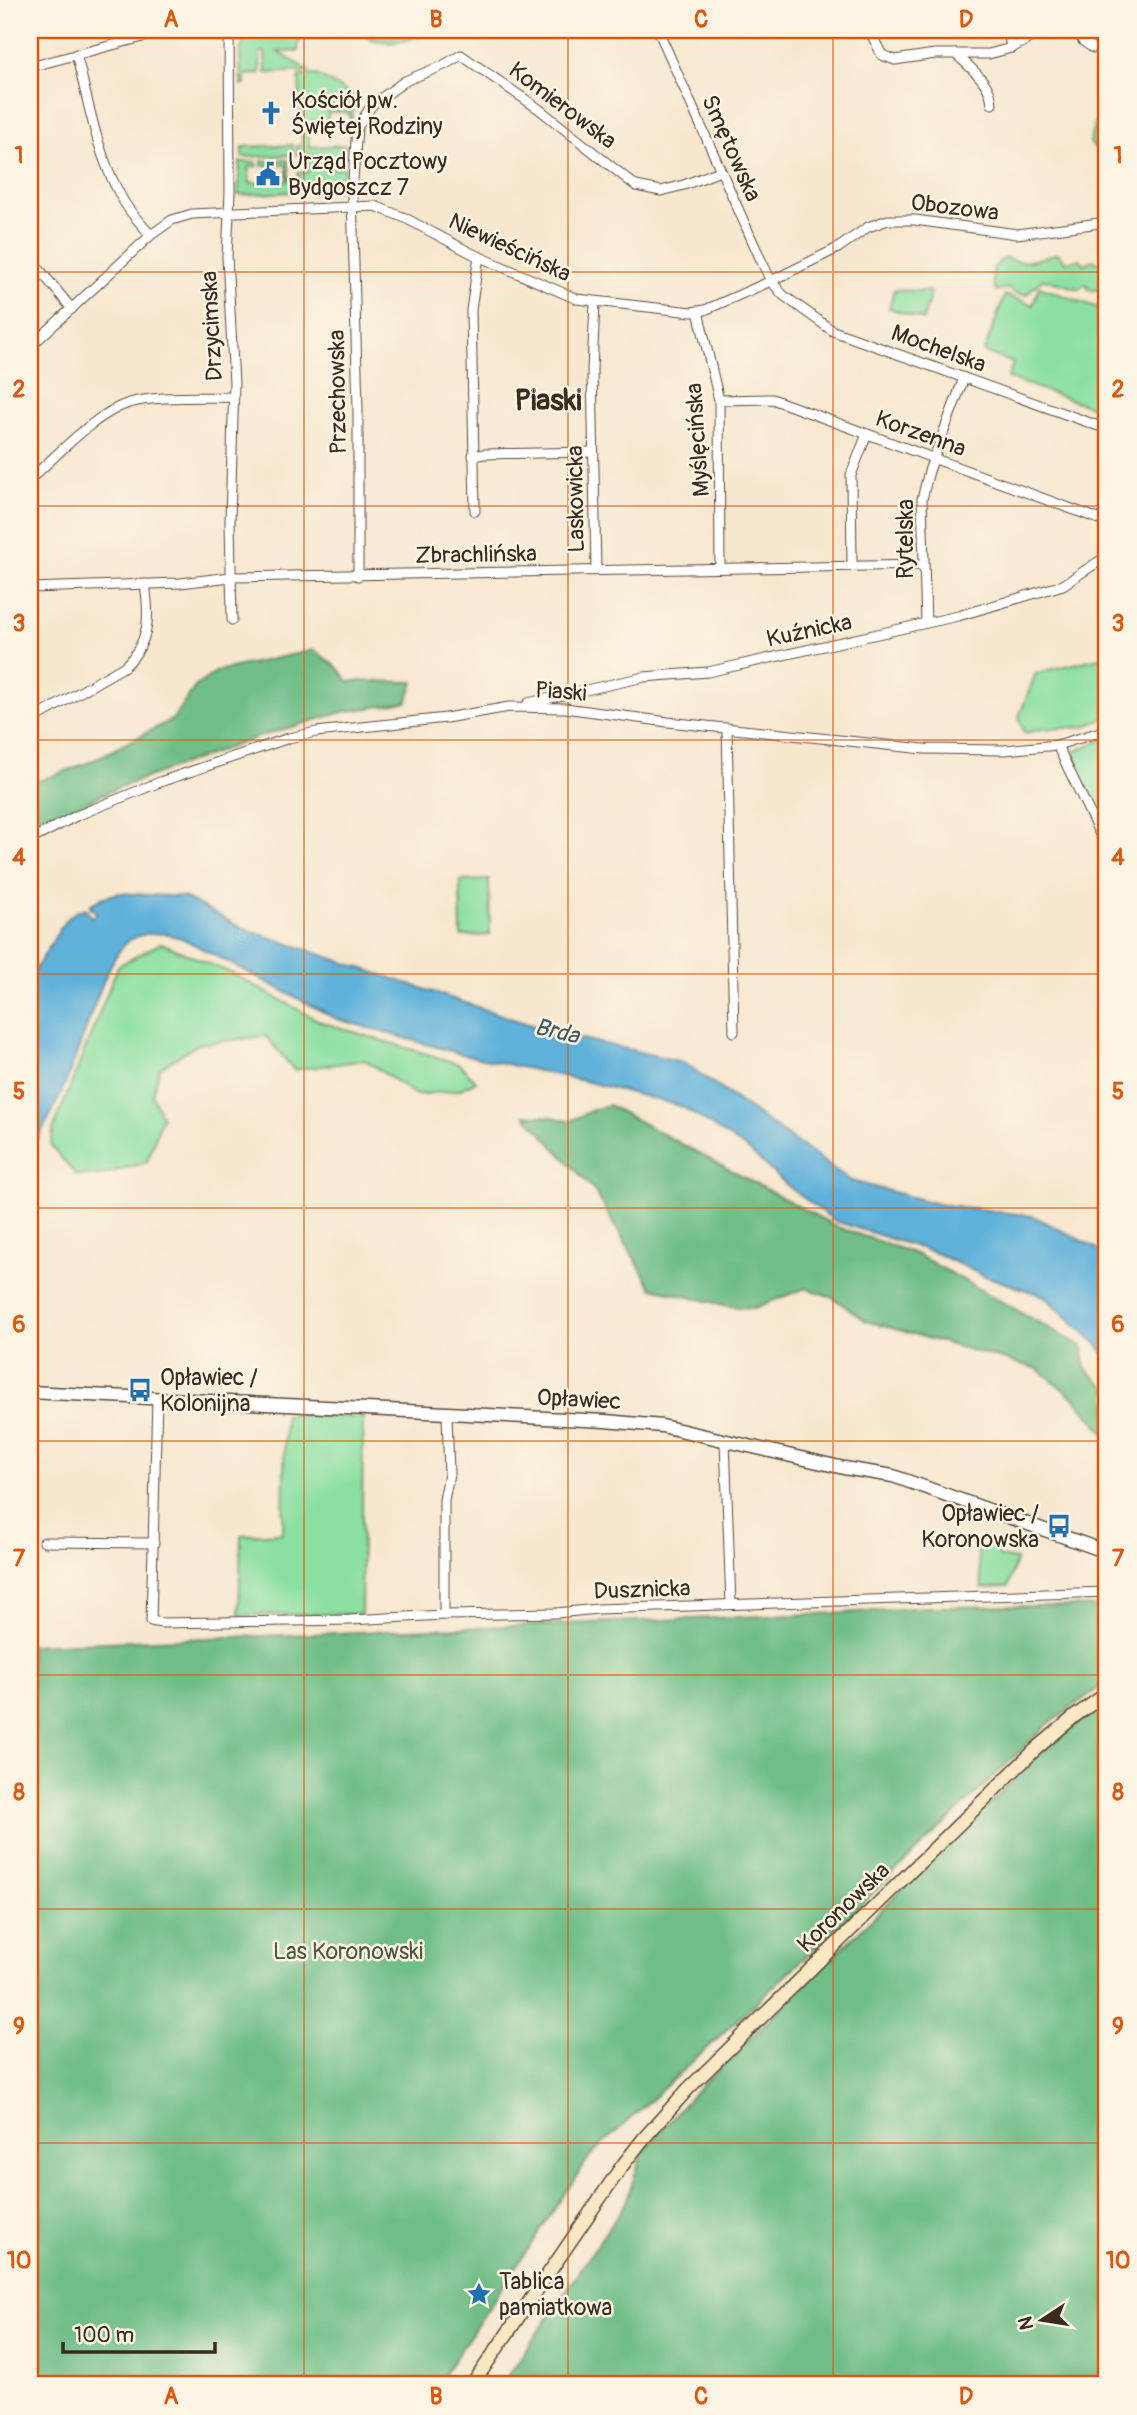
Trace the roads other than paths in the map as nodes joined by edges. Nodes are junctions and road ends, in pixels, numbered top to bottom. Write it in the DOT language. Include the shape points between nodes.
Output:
graph roads {
  1 [pos="169,30"];
  2 [pos="229,30"];
  3 [pos="658,30"];
  4 [pos="869,30"];
  5 [pos="1008,30"];
  6 [pos="1039,30"];
  7 [pos="1076,30"];
  8 [pos="1107,45"];
  9 [pos="1011,48"];
  10 [pos="76,54"];
  11 [pos="956,54"];
  12 [pos="30,67"];
  13 [pos="992,104"];
  14 [pos="720,171"];
  15 [pos="352,207"];
  16 [pos="228,212"];
  17 [pos="1107,222"];
  18 [pos="151,235"];
  19 [pos="479,256"];
  20 [pos="30,258"];
  21 [pos="771,281"];
  22 [pos="594,302"];
  23 [pos="72,309"];
  24 [pos="698,311"];
  25 [pos="30,347"];
  26 [pos="964,378"];
  27 [pos="234,397"];
  28 [pos="719,400"];
  29 [pos="1107,429"];
  30 [pos="867,433"];
  31 [pos="593,452"];
  32 [pos="473,456"];
  33 [pos="934,458"];
  34 [pos="30,479"];
  35 [pos="475,511"];
  36 [pos="1107,522"];
  37 [pos="1107,556"];
  38 [pos="852,565"];
  39 [pos="923,565"];
  40 [pos="720,568"];
  41 [pos="596,570"];
  42 [pos="358,576"];
  43 [pos="231,577"];
  44 [pos="145,584"];
  45 [pos="30,588"];
  46 [pos="232,620"];
  47 [pos="926,623"];
  48 [pos="509,707"];
  49 [pos="30,721"];
  50 [pos="727,728"];
  51 [pos="1107,730"];
  52 [pos="1057,746"];
  53 [pos="30,840"];
  54 [pos="1107,849"];
  55 [pos="734,1032"];
  56 [pos="30,1392"];
  57 [pos="157,1399"];
  58 [pos="447,1414"];
  59 [pos="725,1441"];
  60 [pos="44,1542"];
  61 [pos="154,1543"];
  62 [pos="1107,1552"];
  63 [pos="1107,1592"];
  64 [pos="731,1604"];
  65 [pos="444,1615"];
  66 [pos="1107,1693"];
  67 [pos="472,2385"];
  1 -- 10 [label="street"];
  2 -- 16 [label="street, Drzycimska"];
  3 -- 14 [label="street, Smętowska"];
  4 -- 11 [label="street" via="877,49 890,59"];
  5 -- 9 [label="street"];
  6 -- 9 [label="street"];
  7 -- 8 [label="street" via="1093,48"];
  9 -- 11 [label="street" via="989,54"];
  10 -- 12 [label="street"];
  10 -- 18 [label="street" via="116,189"];
  11 -- 13 [label="street" via="983,81"];
  14 -- 15 [label="street, Komierowska" via="661,191 636,186 539,109 461,55 405,81 372,105 357,128"];
  14 -- 21 [label="street, Smętowska"];
  15 -- 16 [label="street, Niewieścińska"];
  15 -- 19 [label="street, Niewieścińska" via="375,206"];
  15 -- 42 [label="street, Przechowska"];
  16 -- 18 [label="street, Niewieścińska" via="192,214 172,220"];
  16 -- 27 [label="street, Drzycimska"];
  17 -- 21 [label="street, Obozowa" via="1017,234 888,220"];
  18 -- 23 [label="street, Niewieścińska"];
  19 -- 22 [label="street, Niewieścińska" via="577,299"];
  19 -- 32 [label="street" via="471,310"];
  20 -- 23 [label="street"];
  21 -- 24 [label="street, Niewieścińska"];
  21 -- 26 [label="street, Mochelska" via="833,331"];
  22 -- 24 [label="street, Niewieścińska"];
  22 -- 31 [label="street, Laskowicka"];
  23 -- 25 [label="street, Niewieścińska"];
  24 -- 28 [label="street, Myślęcińska"];
  26 -- 29 [label="street, Mochelska"];
  26 -- 33 [label="street, Rytelska"];
  27 -- 34 [label="street" via="129,403 99,419"];
  27 -- 43 [label="street, Drzycimska"];
  28 -- 30 [label="street, Korzenna" via="772,399"];
  28 -- 40 [label="street, Myślęcińska"];
  30 -- 33 [label="street, Korzenna"];
  30 -- 38 [label="street" via="851,475"];
  31 -- 32 [label="street"];
  31 -- 41 [label="street, Laskowicka"];
  32 -- 35 [label="street"];
  33 -- 36 [label="street, Korzenna"];
  33 -- 39 [label="street, Rytelska" via="922,499"];
  37 -- 47 [label="street, Kuźnicka" via="1054,588"];
  38 -- 39 [label="street, Zbrachlińska"];
  38 -- 40 [label="street, Zbrachlińska"];
  39 -- 47 [label="street, Rytelska"];
  40 -- 41 [label="street, Zbrachlińska"];
  41 -- 42 [label="street, Zbrachlińska"];
  42 -- 43 [label="street, Zbrachlińska"];
  43 -- 44 [label="street, Zbrachlińska"];
  43 -- 46 [label="street, Drzycimska"];
  44 -- 45 [label="street, Zbrachlińska"];
  44 -- 49 [label="street" via="147,631 133,659"];
  47 -- 48 [label="street, Kuźnicka" via="708,672 643,677"];
  48 -- 50 [label="street, Piaski" via="565,708"];
  48 -- 53 [label="street, Piaski" via="289,738 160,782"];
  50 -- 52 [label="street, Piaski" via="924,749"];
  50 -- 55 [label="street"];
  51 -- 52 [label="street, Piaski"];
  52 -- 54 [label="street"];
  56 -- 57 [label="street, Opławiec"];
  57 -- 58 [label="street, Opławiec"];
  57 -- 61 [label="street"];
  58 -- 59 [label="street, Opławiec" via="662,1426"];
  58 -- 65 [label="street"];
  59 -- 62 [label="street, Opławiec" via="893,1476"];
  59 -- 64 [label="street"];
  60 -- 61 [label="street"];
  61 -- 65 [label="street, Dusznicka" via="151,1621 235,1623"];
  63 -- 64 [label="street, Dusznicka"];
  64 -- 65 [label="street, Dusznicka"];
  66 -- 67 [label="main road, Koronowska" via="1055,1732 993,1790 643,2138"];
}
